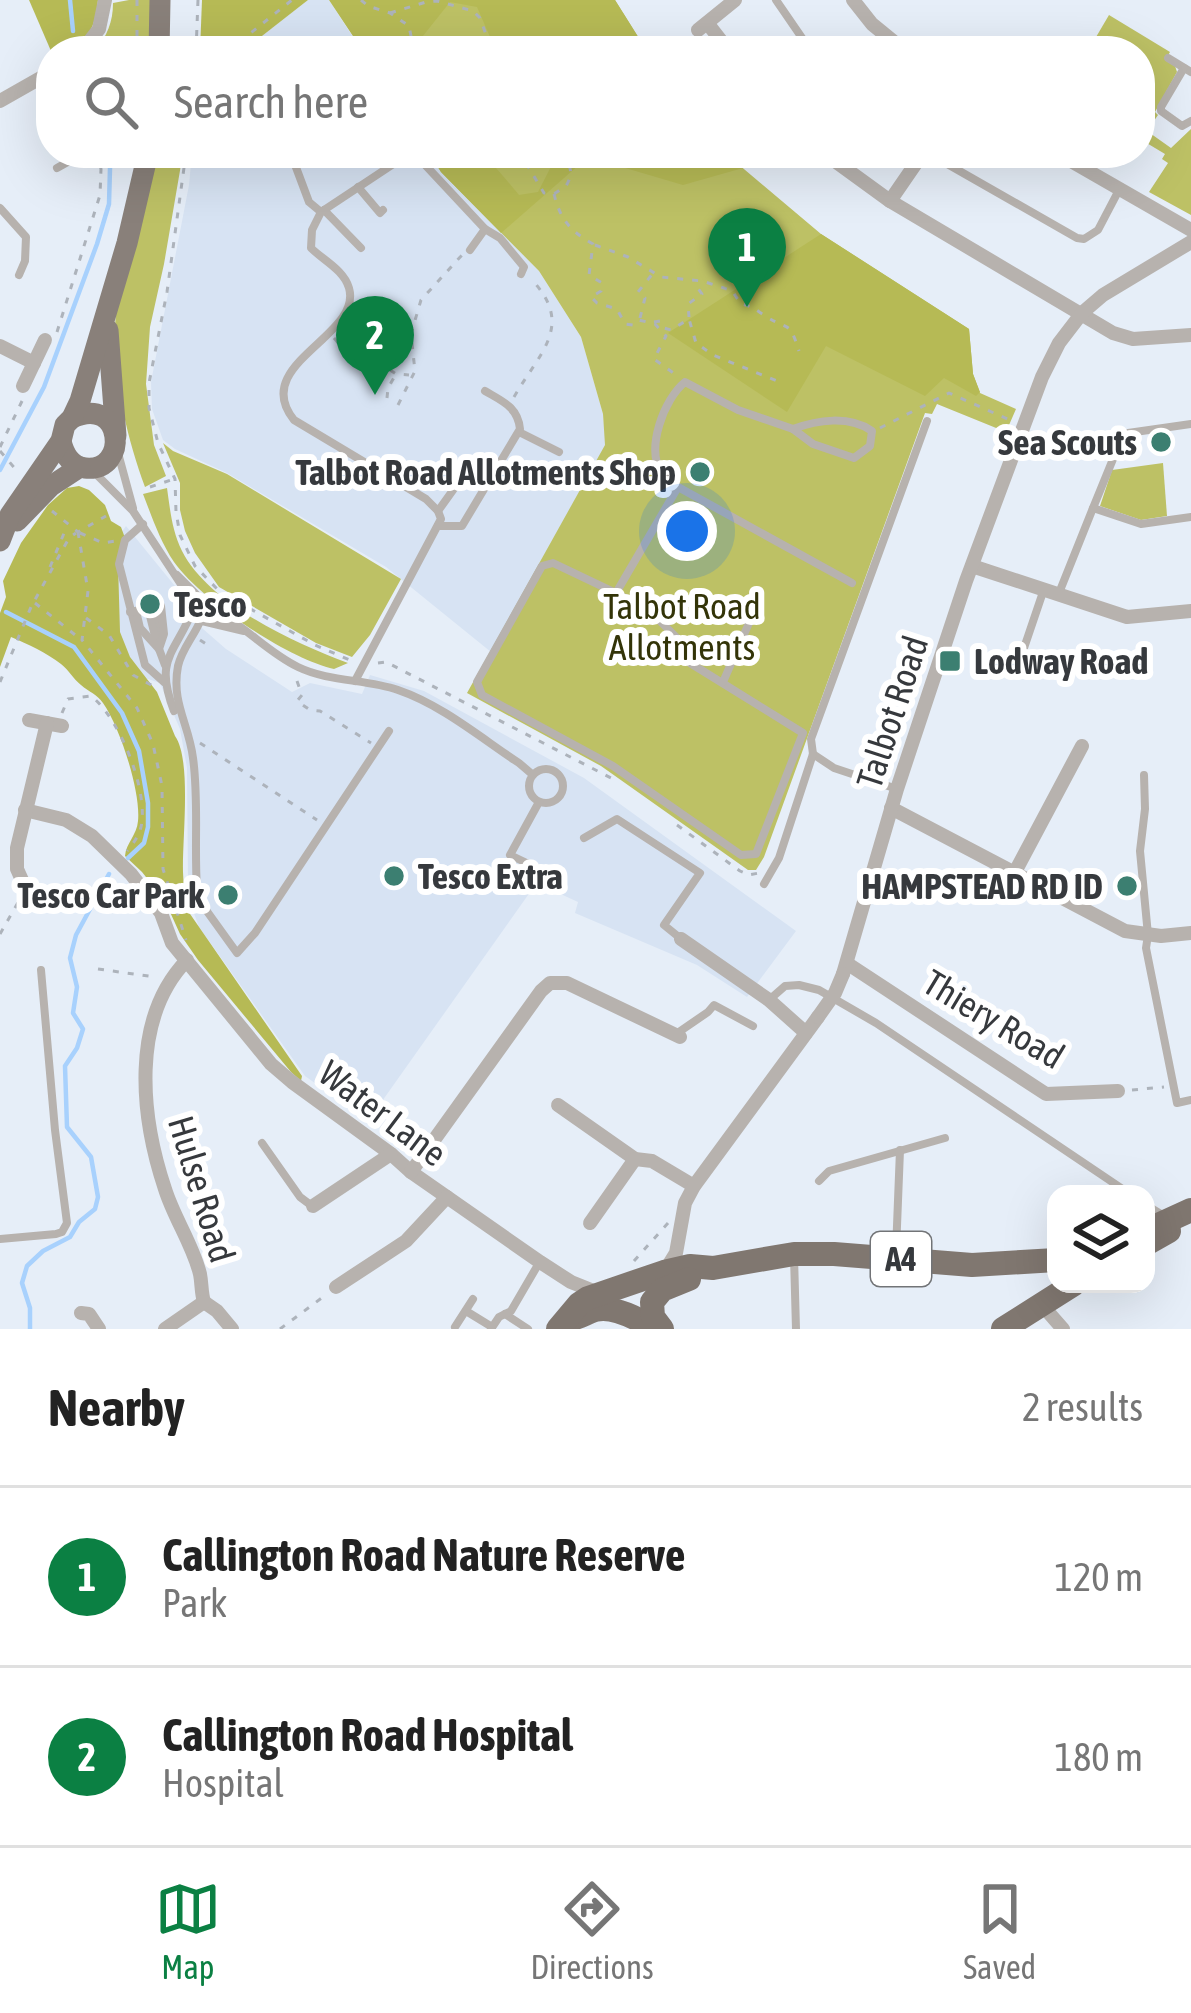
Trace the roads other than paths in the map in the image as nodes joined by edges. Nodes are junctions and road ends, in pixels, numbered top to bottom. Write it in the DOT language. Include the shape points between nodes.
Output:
graph roads {
  1 [pos="105,0"];
  2 [pos="160,0"];
  3 [pos="735,0"];
  4 [pos="776,0"];
  5 [pos="854,0"];
  6 [pos="94,36"];
  7 [pos="159,36"];
  8 [pos="713,36"];
  9 [pos="801,36"];
  10 [pos="887,36"];
  11 [pos="1168,58"];
  12 [pos="1188,70"];
  13 [pos="36,81"];
  14 [pos="0,101"];
  15 [pos="1191,121"];
  16 [pos="144,168"];
  17 [pos="298,168"];
  18 [pos="388,168"];
  19 [pos="426,168"];
  20 [pos="845,168"];
  21 [pos="915,168"];
  22 [pos="953,168"];
  23 [pos="1084,168"];
  24 [pos="358,187"];
  25 [pos="1120,188"];
  26 [pos="890,201"];
  27 [pos="0,208"];
  28 [pos="383,210"];
  29 [pos="322,211"];
  30 [pos="485,229"];
  31 [pos="1191,230"];
  32 [pos="1191,242"];
  33 [pos="361,248"];
  34 [pos="470,250"];
  35 [pos="521,272"];
  36 [pos="19,275"];
  37 [pos="110,299"];
  38 [pos="1082,313"];
  39 [pos="1191,335"];
  40 [pos="48,342"];
  41 [pos="0,346"];
  42 [pos="34,363"];
  43 [pos="23,386"];
  44 [pos="485,391"];
  45 [pos="72,418"];
  46 [pos="927,422"];
  47 [pos="1191,424"];
  48 [pos="793,429"];
  49 [pos="519,432"];
  50 [pos="61,441"];
  51 [pos="116,441"];
  52 [pos="559,452"];
  53 [pos="476,458"];
  54 [pos="85,468"];
  55 [pos="678,487"];
  56 [pos="1093,508"];
  57 [pos="133,511"];
  58 [pos="438,511"];
  59 [pos="1191,517"];
  60 [pos="142,524"];
  61 [pos="438,526"];
  62 [pos="0,544"];
  63 [pos="843,562"];
  64 [pos="972,566"];
  65 [pos="837,574"];
  66 [pos="177,575"];
  67 [pos="852,583"];
  68 [pos="1056,592"];
  69 [pos="616,593"];
  70 [pos="204,607"];
  71 [pos="142,610"];
  72 [pos="1191,611"];
  73 [pos="752,614"];
  74 [pos="202,621"];
  75 [pos="187,624"];
  76 [pos="245,631"];
  77 [pos="1024,648"];
  78 [pos="159,649"];
  79 [pos="183,652"];
  80 [pos="165,665"];
  81 [pos="355,681"];
  82 [pos="723,682"];
  83 [pos="162,684"];
  84 [pos="180,715"];
  85 [pos="29,720"];
  86 [pos="389,731"];
  87 [pos="806,738"];
  88 [pos="1082,746"];
  89 [pos="812,754"];
  90 [pos="533,775"];
  91 [pos="1144,775"];
  92 [pos="897,789"];
  93 [pos="539,802"];
  94 [pos="891,808"];
  95 [pos="25,810"];
  96 [pos="584,838"];
  97 [pos="1015,872"];
  98 [pos="562,880"];
  99 [pos="764,884"];
  100 [pos="26,889"];
  101 [pos="1191,933"];
  102 [pos="1148,935"];
  103 [pos="681,939"];
  104 [pos="187,960"];
  105 [pos="846,969"];
  106 [pos="41,970"];
  107 [pos="769,1000"];
  108 [pos="753,1026"];
  109 [pos="806,1033"];
  110 [pos="677,1036"];
  111 [pos="1118,1091"];
  112 [pos="1191,1100"];
  113 [pos="558,1105"];
  114 [pos="945,1138"];
  115 [pos="262,1143"];
  116 [pos="900,1150"];
  117 [pos="391,1154"];
  118 [pos="635,1159"];
  119 [pos="411,1172"];
  120 [pos="819,1181"];
  121 [pos="1117,1185"];
  122 [pos="694,1186"];
  123 [pos="447,1198"];
  124 [pos="314,1206"];
  125 [pos="1191,1210"];
  126 [pos="590,1222"];
  127 [pos="1164,1227"];
  128 [pos="681,1231"];
  129 [pos="0,1239"];
  130 [pos="794,1255"];
  131 [pos="896,1259"];
  132 [pos="1047,1261"];
  133 [pos="540,1262"];
  134 [pos="1008,1265"];
  135 [pos="713,1268"];
  136 [pos="664,1272"];
  137 [pos="336,1287"];
  138 [pos="1061,1293"];
  139 [pos="592,1295"];
  140 [pos="473,1300"];
  141 [pos="204,1302"];
  142 [pos="1042,1305"];
  143 [pos="466,1311"];
  144 [pos="81,1312"];
  145 [pos="505,1314"];
  146 [pos="562,1324"];
  147 [pos="455,1328"];
  148 [pos="491,1328"];
  149 [pos="99,1329"];
  150 [pos="165,1329"];
  151 [pos="232,1329"];
  152 [pos="528,1329"];
  153 [pos="659,1329"];
  154 [pos="796,1329"];
  155 [pos="1003,1329"];
  156 [pos="1063,1329"];
  1 -- 6 [label="street"];
  2 -- 7 [label="main road"];
  3 -- 8 [label="street" via="703,27"];
  4 -- 9 [label="lane"];
  5 -- 10 [label="street"];
  11 -- 12 [label="lane"];
  12 -- 15 [label="lane" via="1161,111 1182,126"];
  13 -- 14 [label="street"];
  16 -- 37 [label="main road"];
  17 -- 29 [label="lane" via="309,202"];
  18 -- 24 [label="lane"];
  19 -- 30 [label="lane"];
  20 -- 26 [label="street"];
  21 -- 26 [label="street"];
  22 -- 25 [label="lane" via="1077,238 1093,236"];
  23 -- 25 [label="street"];
  24 -- 28 [label="lane"];
  24 -- 29 [label="lane"];
  25 -- 31 [label="street"];
  26 -- 38 [label="street"];
  27 -- 36 [label="lane" via="26,237"];
  29 -- 33 [label="lane"];
  29 -- 58 [label="lane" via="310,248 347,283 350,302 298,363 283,401 294,420"];
  30 -- 34 [label="lane"];
  30 -- 35 [label="lane" via="520,261"];
  32 -- 38 [label="street, Talbot Road"];
  37 -- 45 [label="main road"];
  37 -- 51 [label="main road"];
  38 -- 39 [label="street" via="1133,339"];
  38 -- 64 [label="street, Talbot Road" via="1042,377"];
  40 -- 42 [label="street"];
  41 -- 42 [label="street"];
  42 -- 43 [label="street"];
  44 -- 49 [label="lane" via="510,405"];
  45 -- 50 [label="main road"];
  45 -- 51 [label="main road" via="100,415"];
  46 -- 87 [label="lane"];
  47 -- 56 [label="lane" via="1122,437"];
  48 -- 48 [label="lane" via="854,458 870,446 872,430 814,422"];
  48 -- 55 [label="lane" via="685,382 654,451 662,475"];
  49 -- 52 [label="lane"];
  49 -- 61 [label="lane" via="462,526"];
  50 -- 54 [label="main road" via="66,456"];
  50 -- 62 [label="main road" via="10,515"];
  51 -- 54 [label="main road" via="109,459"];
  51 -- 57 [label="lane"];
  53 -- 58 [label="lane"];
  54 -- 57 [label="lane"];
  54 -- 62 [label="main road" via="51,486"];
  55 -- 65 [label="lane"];
  55 -- 69 [label="lane"];
  56 -- 59 [label="lane" via="1141,524"];
  56 -- 68 [label="lane"];
  57 -- 60 [label="lane"];
  58 -- 61 [label="lane"];
  60 -- 66 [label="lane"];
  60 -- 71 [label="lane" via="125,540 118,564"];
  61 -- 81 [label="lane"];
  63 -- 65 [label="lane"];
  64 -- 68 [label="street"];
  64 -- 92 [label="street, Talbot Road"];
  65 -- 67 [label="lane"];
  66 -- 70 [label="lane"];
  66 -- 75 [label="lane" via="193,610"];
  68 -- 72 [label="street" via="1127,616"];
  68 -- 77 [label="lane"];
  69 -- 82 [label="lane" via="653,614 689,663"];
  69 -- 87 [label="lane" via="553,563 542,566 477,682 482,695 613,766 741,855 757,854"];
  70 -- 74 [label="lane"];
  70 -- 75 [label="lane"];
  70 -- 76 [label="lane"];
  71 -- 78 [label="lane"];
  71 -- 78 [label="lane" via="161,606"];
  71 -- 83 [label="lane" via="145,665"];
  73 -- 82 [label="lane"];
  74 -- 76 [label="lane"];
  74 -- 79 [label="lane"];
  75 -- 80 [label="lane"];
  76 -- 81 [label="lane" via="301,668"];
  78 -- 80 [label="lane"];
  79 -- 80 [label="lane"];
  79 -- 84 [label="lane"];
  80 -- 83 [label="lane"];
  81 -- 90 [label="lane" via="416,698"];
  82 -- 87 [label="lane"];
  83 -- 84 [label="lane"];
  84 -- 86 [label="lane" via="195,772 196,889 237,953"];
  85 -- 95 [label="street" via="56,725"];
  87 -- 89 [label="lane"];
  88 -- 97 [label="street"];
  89 -- 92 [label="lane"];
  89 -- 99 [label="lane"];
  90 -- 93 [label="lane" via="530,791"];
  90 -- 93 [label="lane" via="547,769 561,779 559,797"];
  91 -- 102 [label="lane"];
  92 -- 94 [label="street, Talbot Road"];
  93 -- 98 [label="lane" via="510,855"];
  94 -- 97 [label="street"];
  94 -- 105 [label="street, Talbot Road"];
  95 -- 100 [label="street" via="17,869"];
  95 -- 104 [label="street, Water Lane" via="92,836 161,913"];
  96 -- 103 [label="lane" via="617,819 700,873 664,925"];
  97 -- 102 [label="street" via="1125,931"];
  101 -- 102 [label="street"];
  102 -- 112 [label="lane" via="1177,1102"];
  103 -- 107 [label="street"];
  104 -- 117 [label="street, Water Lane" via="271,1064"];
  104 -- 141 [label="street, Hulse Road" via="169,979 150,1032 146,1109"];
  105 -- 109 [label="street, Talbot Road, bridge"];
  105 -- 111 [label="street, Thiery Road" via="1046,1094"];
  106 -- 129 [label="lane" via="67,1223 56,1234"];
  107 -- 109 [label="street"];
  107 -- 121 [label="lane" via="785,986 819,990"];
  108 -- 110 [label="lane" via="714,1005"];
  109 -- 122 [label="street, Talbot Road"];
  110 -- 119 [label="street" via="567,983 550,983"];
  113 -- 118 [label="street"];
  114 -- 116 [label="lane"];
  115 -- 124 [label="lane"];
  116 -- 120 [label="lane"];
  116 -- 131 [label="lane"];
  117 -- 119 [label="street, Water Lane"];
  117 -- 124 [label="street"];
  118 -- 122 [label="street"];
  118 -- 126 [label="street"];
  119 -- 123 [label="street, Water Lane"];
  122 -- 128 [label="street, Talbot Road"];
  123 -- 133 [label="street, Water Lane"];
  123 -- 137 [label="street" via="406,1241"];
  125 -- 127 [label="highway, bridge"];
  128 -- 135 [label="street"];
  128 -- 136 [label="street, Talbot Road"];
  130 -- 131 [label="highway, A4"];
  130 -- 135 [label="highway, A4"];
  130 -- 154 [label="lane"];
  131 -- 134 [label="highway, A4"];
  132 -- 134 [label="highway, A4"];
  133 -- 139 [label="street, Water Lane"];
  133 -- 145 [label="lane"];
  134 -- 142 [label="highway" via="1041,1275"];
  135 -- 136 [label="highway, A4"];
  135 -- 153 [label="highway, A4" via="656,1295 651,1311"];
  136 -- 139 [label="highway, A4"];
  138 -- 142 [label="highway"];
  139 -- 146 [label="highway, A4"];
  139 -- 153 [label="highway, A4"];
  140 -- 143 [label="lane"];
  141 -- 150 [label="street"];
  141 -- 151 [label="street"];
  142 -- 155 [label="highway"];
  142 -- 156 [label="street"];
  143 -- 147 [label="lane"];
  143 -- 148 [label="lane"];
  144 -- 149 [label="street"];
  145 -- 148 [label="lane"];
  145 -- 152 [label="lane"];
}
